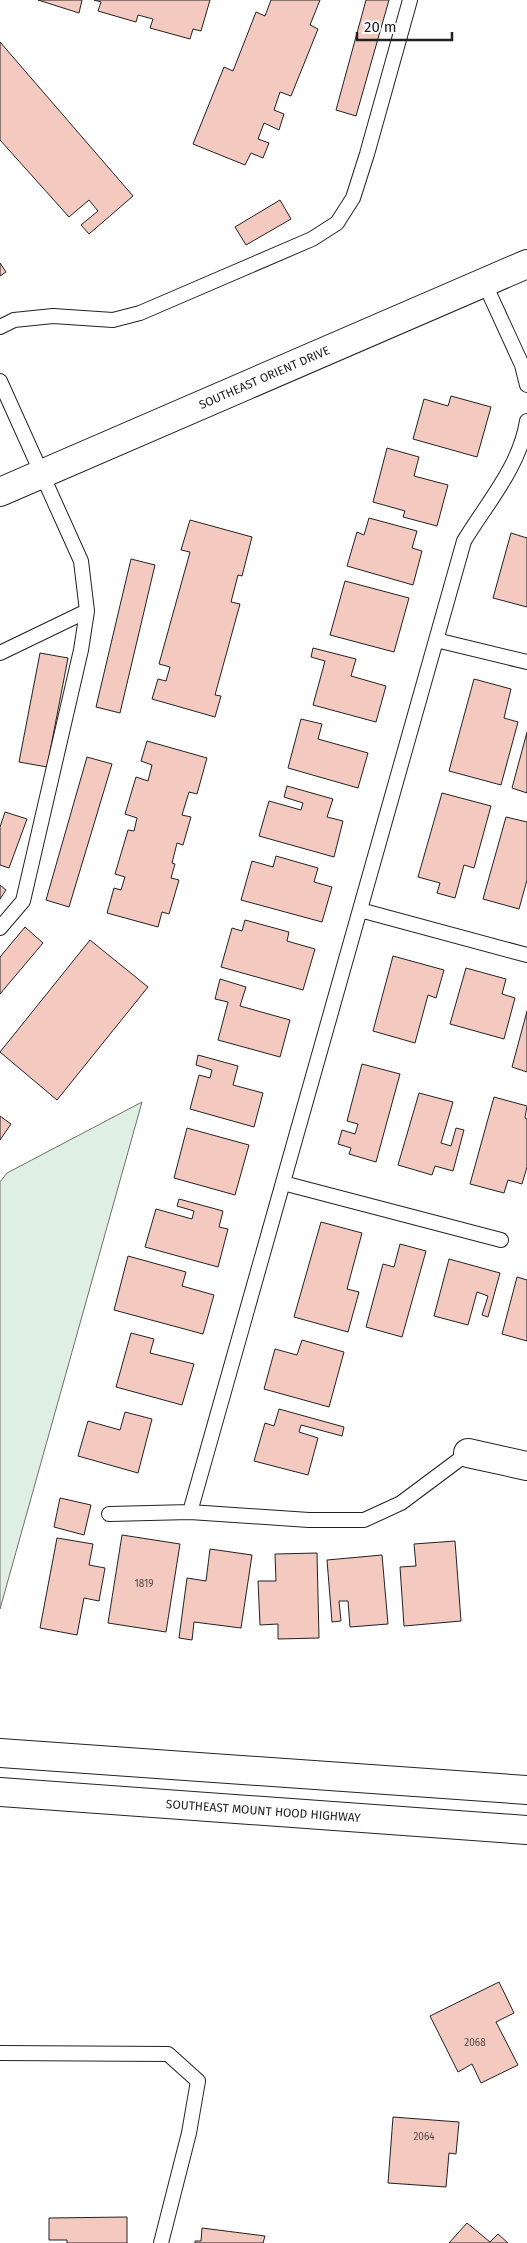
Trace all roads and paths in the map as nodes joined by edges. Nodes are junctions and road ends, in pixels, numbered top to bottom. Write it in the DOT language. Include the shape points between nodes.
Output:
graph roads {
  1 [pos="410,0"];
  2 [pos="527,264"];
  3 [pos="484,282"];
  4 [pos="0,327"];
  5 [pos="0,381"];
  6 [pos="527,385"];
  7 [pos="526,428"];
  8 [pos="40,474"];
  9 [pos="0,492"];
  10 [pos="87,611"];
  11 [pos="436,640"];
  12 [pos="0,653"];
  13 [pos="527,662"];
  14 [pos="360,910"];
  15 [pos="0,928"];
  16 [pos="527,955"];
  17 [pos="284,1183"];
  18 [pos="501,1240"];
  19 [pos="468,1453"];
  20 [pos="527,1466"];
  21 [pos="190,1512"];
  22 [pos="108,1514"];
  23 [pos="0,1753"];
  24 [pos="527,1790"];
  25 [pos="0,1792"];
  26 [pos="527,1830"];
  27 [pos="0,2053"];
  28 [pos="161,2243"];
  1 -- 4 [label="lane" via="353,198 337,223 312,239 140,313 113,320 53,316 14,320"];
  2 -- 3 [label="main road, SOUTHEAST ORIENT DRIVE"];
  3 -- 6 [label="lane" via="522,365"];
  3 -- 8 [label="main road, SOUTHEAST ORIENT DRIVE"];
  5 -- 8 [label="lane"];
  7 -- 11 [label="lane" via="508,475 464,541"];
  8 -- 9 [label="main road, SOUTHEAST ORIENT DRIVE"];
  8 -- 10 [label="lane" via="80,561"];
  10 -- 12 [label="lane"];
  10 -- 15 [label="lane" via="81,650 23,901"];
  11 -- 13 [label="lane"];
  11 -- 14 [label="lane"];
  14 -- 16 [label="lane"];
  14 -- 17 [label="lane"];
  17 -- 18 [label="lane"];
  17 -- 21 [label="lane"];
  19 -- 20 [label="main road"];
  19 -- 21 [label="lane" via="401,1503 364,1520 309,1520"];
  21 -- 22 [label="lane"];
  23 -- 24 [label="main road"];
  25 -- 26 [label="main road, SOUTHEAST MOUNT HOOD HIGHWAY"];
  27 -- 28 [label="lane" via="168,2054 198,2081 190,2133"];
}
